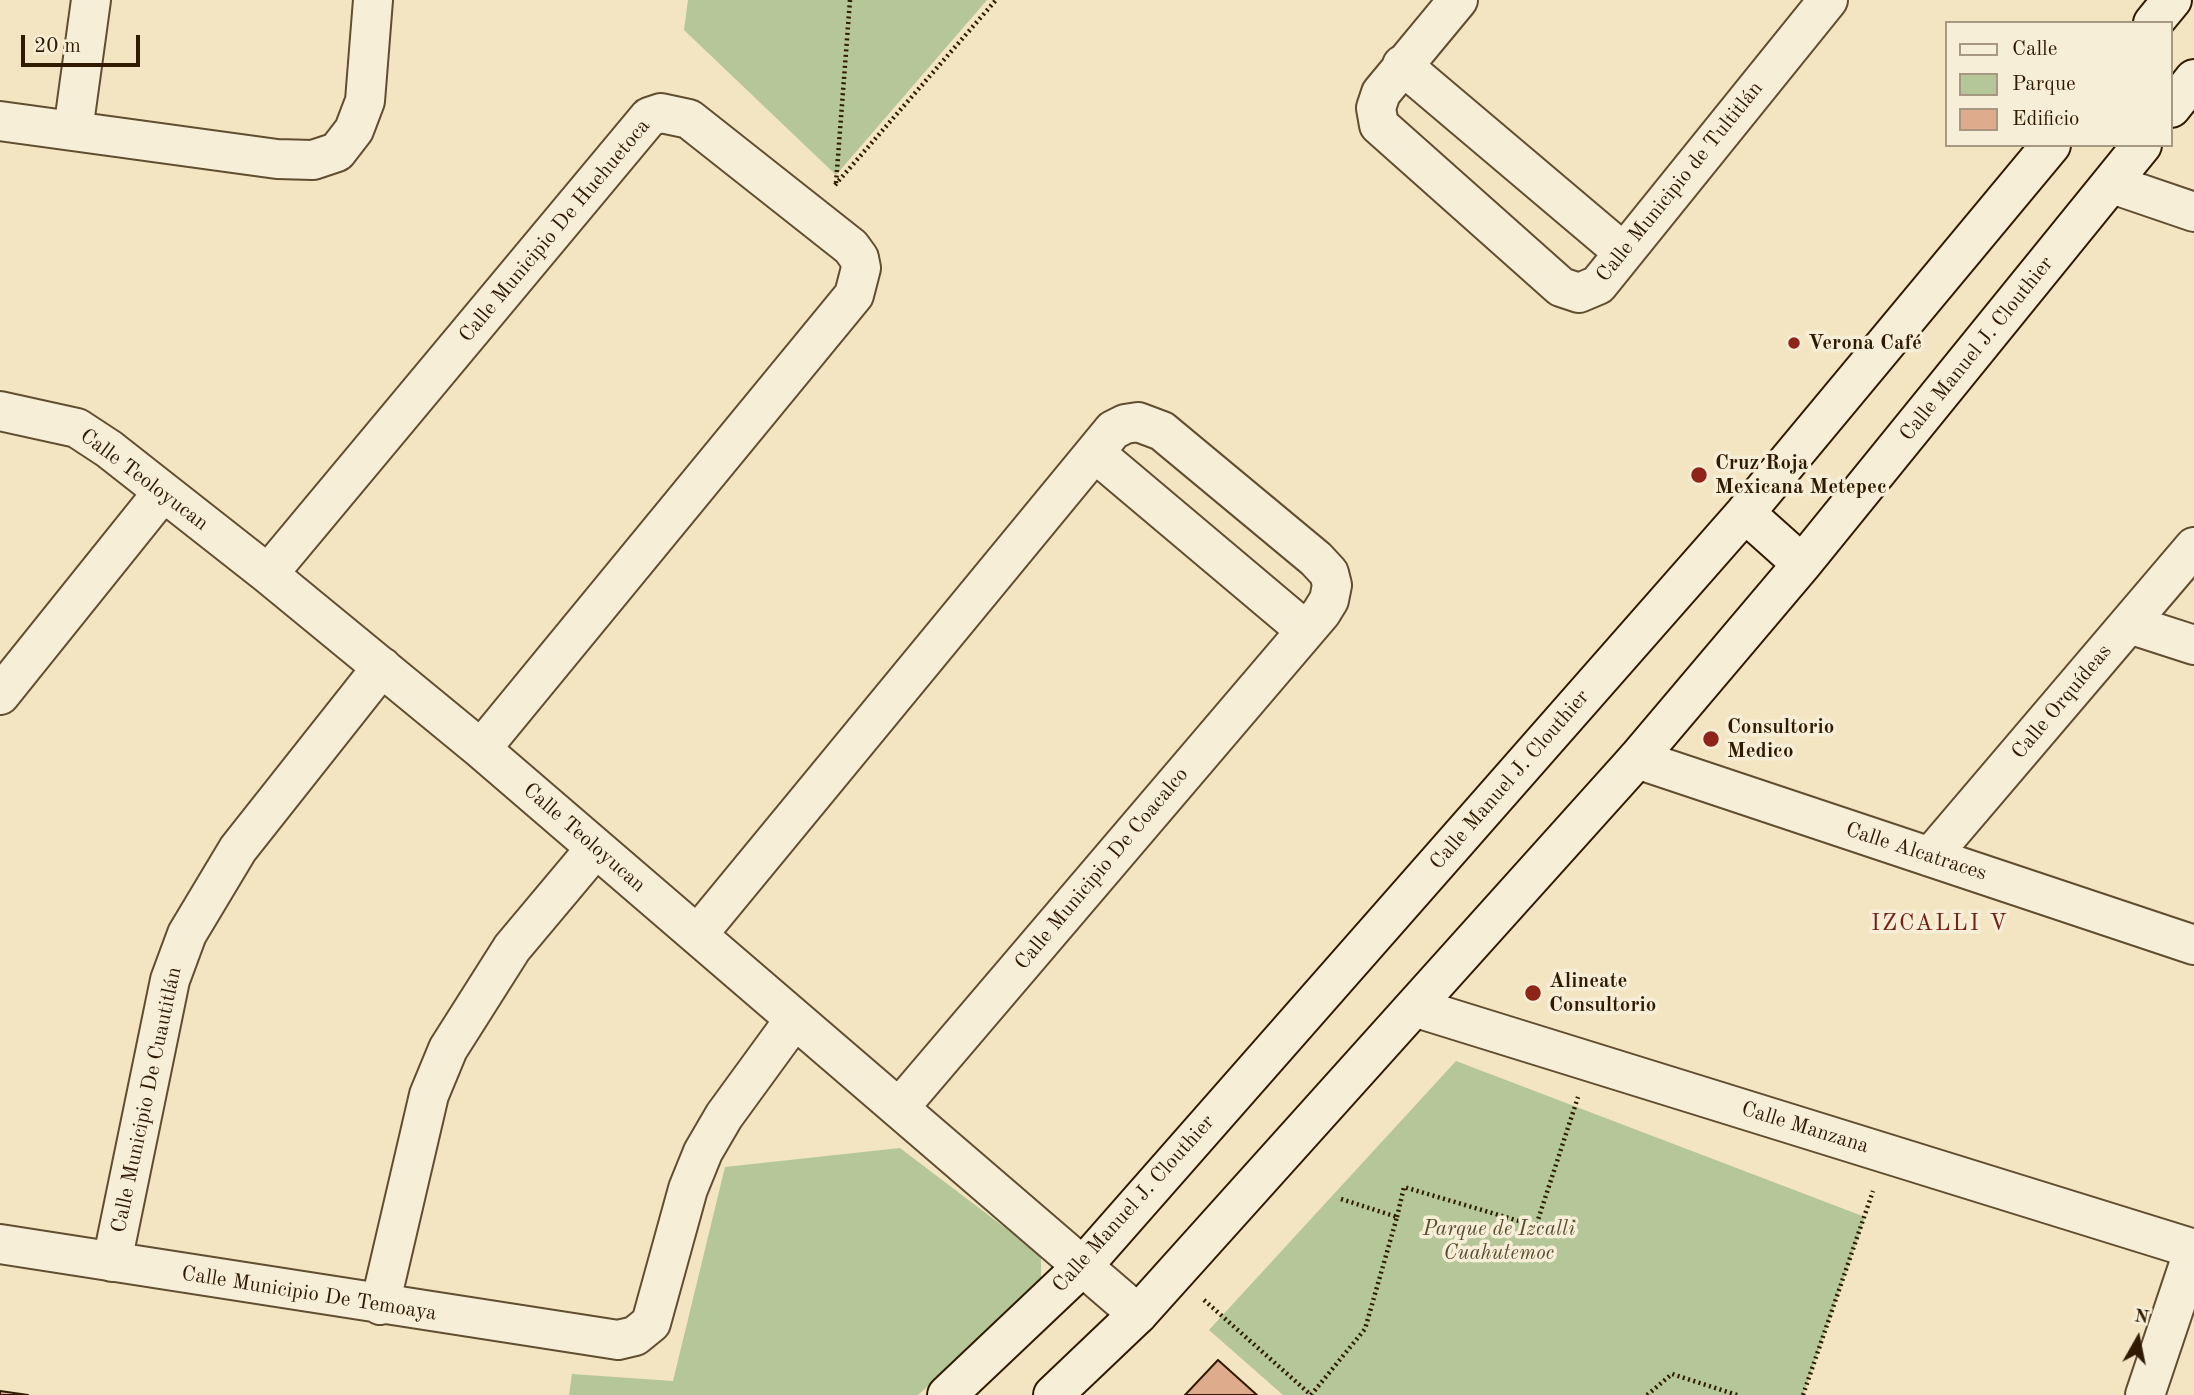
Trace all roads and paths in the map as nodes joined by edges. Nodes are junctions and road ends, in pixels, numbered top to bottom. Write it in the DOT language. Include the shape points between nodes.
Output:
graph roads {
  1 [pos="91,0"];
  2 [pos="373,0"];
  3 [pos="850,0"];
  4 [pos="996,0"];
  5 [pos="1458,0"];
  6 [pos="1828,0"];
  7 [pos="2172,0"];
  8 [pos="2155,21"];
  9 [pos="1402,65"];
  10 [pos="2194,79"];
  11 [pos="2173,105"];
  12 [pos="0,121"];
  13 [pos="73,131"];
  14 [pos="2049,147"];
  15 [pos="2140,147"];
  16 [pos="836,184"];
  17 [pos="2112,184"];
  18 [pos="2194,212"];
  19 [pos="809,214"];
  20 [pos="1623,252"];
  21 [pos="0,411"];
  22 [pos="1095,453"];
  23 [pos="163,492"];
  24 [pos="1745,513"];
  25 [pos="2194,547"];
  26 [pos="1802,564"];
  27 [pos="268,574"];
  28 [pos="2129,624"];
  29 [pos="1306,630"];
  30 [pos="2194,645"];
  31 [pos="382,667"];
  32 [pos="0,695"];
  33 [pos="481,749"];
  34 [pos="1637,759"];
  35 [pos="595,849"];
  36 [pos="1930,858"];
  37 [pos="698,934"];
  38 [pos="2194,945"];
  39 [pos="1417,1008"];
  40 [pos="794,1020"];
  41 [pos="1591,1062"];
  42 [pos="899,1108"];
  43 [pos="1885,1153"];
  44 [pos="1338,1198"];
  45 [pos="1397,1217"];
  46 [pos="0,1244"];
  47 [pos="2194,1250"];
  48 [pos="112,1262"];
  49 [pos="1082,1267"];
  50 [pos="1174,1275"];
  51 [pos="380,1305"];
  52 [pos="1138,1314"];
  53 [pos="947,1395"];
  54 [pos="1053,1395"];
  55 [pos="1311,1395"];
  56 [pos="1647,1395"];
  57 [pos="1737,1395"];
  58 [pos="1803,1395"];
  59 [pos="2146,1395"];
  1 -- 13 [label="street"];
  2 -- 13 [label="street" via="365,101 354,130 337,152 313,160 277,159"];
  3 -- 16 [label="path"];
  4 -- 16 [label="path"];
  5 -- 9 [label="street, Calle Municipio de Tultitlán"];
  6 -- 20 [label="street, Calle Municipio de Tultitlán"];
  7 -- 8 [label="street"];
  9 -- 20 [label="street"];
  9 -- 20 [label="street, Calle Municipio de Tultitlán" via="1381,93 1376,108 1378,125 1561,286 1588,292"];
  10 -- 11 [label="street"];
  12 -- 13 [label="street"];
  14 -- 24 [label="street, Calle Manuel J. Clouthier"];
  15 -- 17 [label="street, Calle Manuel J. Clouthier"];
  16 -- 19 [label="path"];
  17 -- 18 [label="street"];
  17 -- 26 [label="street, Calle Manuel J. Clouthier"];
  19 -- 27 [label="street, Calle Municipio De Huehuetoca" via="689,119 661,113 649,117"];
  19 -- 33 [label="street, Calle Municipio De Huehuetoca" via="859,258 860,280 854,295"];
  21 -- 23 [label="street, Calle Teoloyucan" via="76,428"];
  22 -- 29 [label="street"];
  22 -- 29 [label="street, Calle Municipio De Coacalco" via="1125,424 1154,427 1316,559 1329,573 1332,585 1329,600"];
  22 -- 37 [label="street, Calle Municipio De Coacalco"];
  23 -- 27 [label="street, Calle Teoloyucan"];
  23 -- 32 [label="street"];
  24 -- 26 [label="street"];
  24 -- 49 [label="street, Calle Manuel J. Clouthier"];
  25 -- 28 [label="street, Calle Orquídeas"];
  26 -- 34 [label="street, Calle Manuel J. Clouthier"];
  27 -- 31 [label="street, Calle Teoloyucan"];
  28 -- 30 [label="street"];
  28 -- 36 [label="street, Calle Orquídeas"];
  29 -- 42 [label="street, Calle Municipio De Coacalco"];
  31 -- 33 [label="street, Calle Teoloyucan"];
  31 -- 48 [label="street, Calle Municipio De Cuautitlán" via="238,849 187,934 170,980"];
  33 -- 35 [label="street, Calle Teoloyucan"];
  34 -- 36 [label="street, Calle Alcatraces"];
  34 -- 39 [label="street, Calle Manuel J. Clouthier"];
  35 -- 37 [label="street, Calle Teoloyucan"];
  35 -- 51 [label="street" via="512,948 448,1049 429,1095"];
  36 -- 38 [label="street, Calle Alcatraces"];
  37 -- 40 [label="street, Calle Teoloyucan"];
  39 -- 41 [label="street, Calle Manzana"];
  39 -- 50 [label="street, Calle Manuel J. Clouthier"];
  40 -- 42 [label="street, Calle Teoloyucan"];
  40 -- 51 [label="street, Calle Municipio De Temoaya" via="723,1116 703,1152 688,1189 651,1323 635,1335 618,1340"];
  41 -- 43 [label="street, Calle Manzana"];
  41 -- 45 [label="path" via="1536,1226 1404,1187"];
  42 -- 49 [label="street, Calle Teoloyucan"];
  43 -- 47 [label="street, Calle Manzana"];
  43 -- 58 [label="path"];
  44 -- 45 [label="path"];
  45 -- 55 [label="path" via="1365,1329"];
  46 -- 48 [label="street, Calle Municipio De Temoaya"];
  47 -- 59 [label="street"];
  48 -- 51 [label="street, Calle Municipio De Temoaya"];
  49 -- 52 [label="street, Calle Teoloyucan"];
  49 -- 53 [label="street, Calle Manuel J. Clouthier"];
  50 -- 52 [label="street, Calle Manuel J. Clouthier"];
  50 -- 55 [label="path"];
  52 -- 54 [label="street, Calle Manuel J. Clouthier"];
  56 -- 57 [label="path" via="1672,1374"];
}
